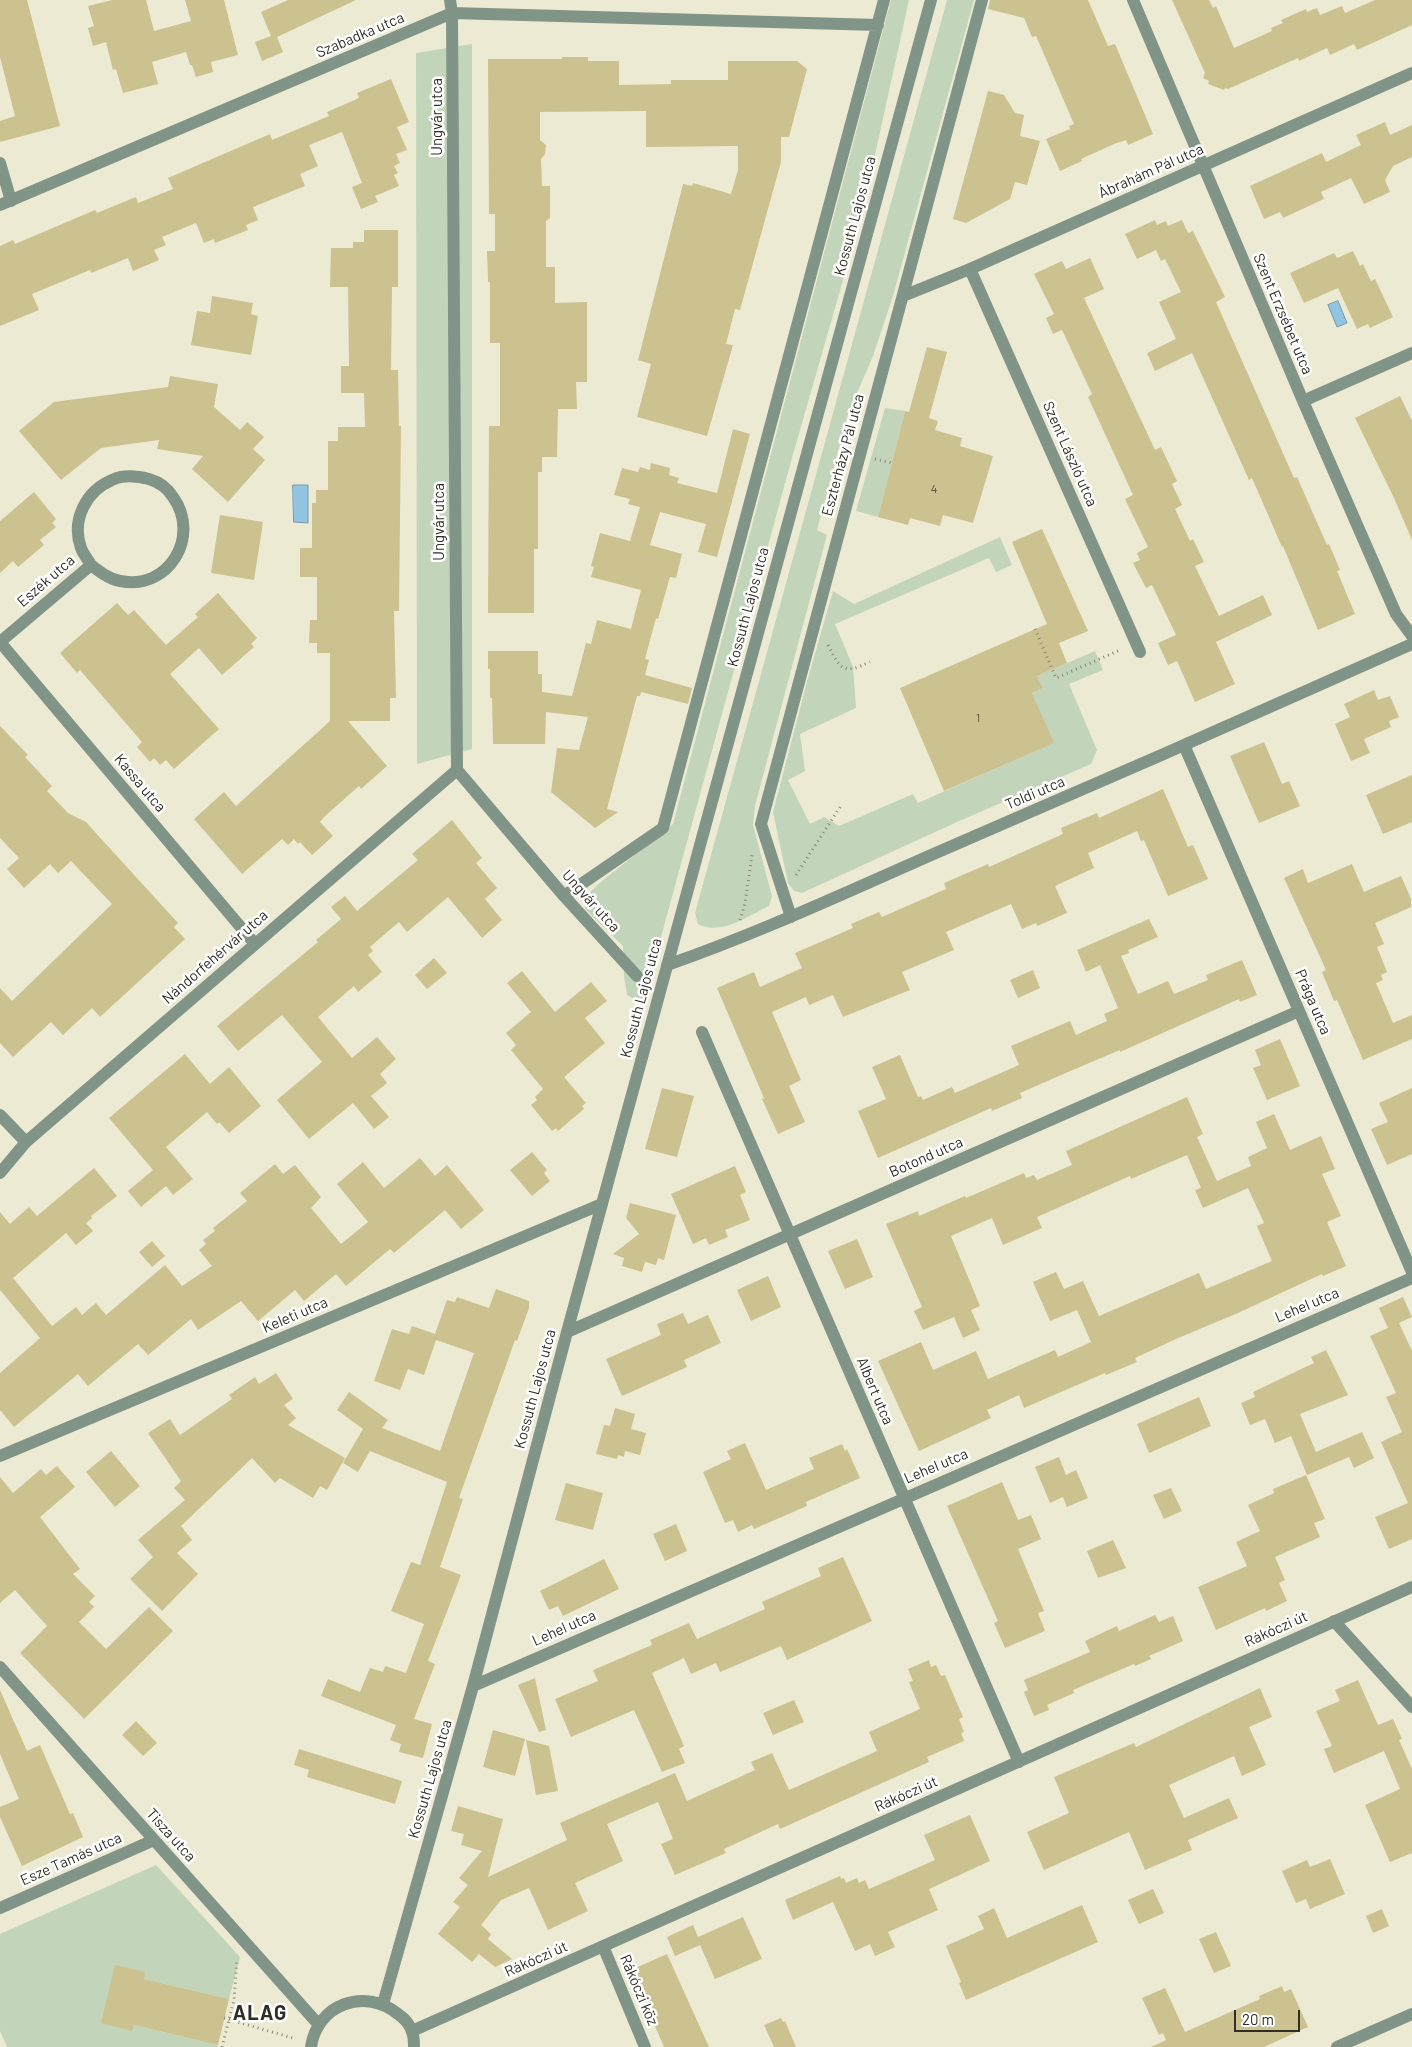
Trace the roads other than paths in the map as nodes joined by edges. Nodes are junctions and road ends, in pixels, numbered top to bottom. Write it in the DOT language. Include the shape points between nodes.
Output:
graph roads {
  1 [pos="450,0"];
  2 [pos="884,0"];
  3 [pos="931,0"];
  4 [pos="982,0"];
  5 [pos="1133,0"];
  6 [pos="452,13"];
  7 [pos="878,25"];
  8 [pos="1412,73"];
  9 [pos="0,163"];
  10 [pos="1202,166"];
  11 [pos="5,203"];
  12 [pos="970,270"];
  13 [pos="903,296"];
  14 [pos="1412,353"];
  15 [pos="1303,401"];
  16 [pos="91,564"];
  17 [pos="1412,636"];
  18 [pos="0,642"];
  19 [pos="1412,644"];
  20 [pos="1139,647"];
  21 [pos="1184,745"];
  22 [pos="457,770"];
  23 [pos="564,896"];
  24 [pos="791,917"];
  25 [pos="255,944"];
  26 [pos="667,965"];
  27 [pos="637,976"];
  28 [pos="1299,1011"];
  29 [pos="702,1032"];
  30 [pos="0,1115"];
  31 [pos="26,1142"];
  32 [pos="0,1173"];
  33 [pos="602,1204"];
  34 [pos="790,1234"];
  35 [pos="1412,1272"];
  36 [pos="1412,1278"];
  37 [pos="566,1332"];
  38 [pos="0,1456"];
  39 [pos="904,1498"];
  40 [pos="1412,1587"];
  41 [pos="1334,1621"];
  42 [pos="0,1667"];
  43 [pos="473,1686"];
  44 [pos="1412,1707"];
  45 [pos="1019,1762"];
  46 [pos="154,1840"];
  47 [pos="0,1908"];
  48 [pos="603,1946"];
  49 [pos="383,2004"];
  50 [pos="1412,2014"];
  51 [pos="318,2025"];
  52 [pos="412,2031"];
  53 [pos="312,2045"];
  54 [pos="414,2047"];
  55 [pos="645,2047"];
  56 [pos="1337,2047"];
  1 -- 6 [label="street, Ungvár utca"];
  2 -- 7 [label="street, Kossuth Lajos utca"];
  3 -- 26 [label="street, Kossuth Lajos utca"];
  4 -- 13 [label="street, Eszterházy Pál utca"];
  5 -- 10 [label="street, Szent Erzsébet utca"];
  6 -- 7 [label="street, Szabadka utca"];
  6 -- 11 [label="street, Szabadka utca"];
  6 -- 22 [label="street, Ungvár utca"];
  7 -- 23 [label="street, Kossuth Lajos utca" via="663,828"];
  8 -- 10 [label="street, Ábrahám Pál utca"];
  9 -- 11 [label="street"];
  10 -- 12 [label="street, Ábrahám Pál utca"];
  10 -- 15 [label="street, Szent Erzsébet utca"];
  12 -- 13 [label="street, Ábrahám Pál utca"];
  12 -- 20 [label="street, Szent László utca"];
  13 -- 24 [label="street, Eszterházy Pál utca" via="761,824"];
  14 -- 15 [label="street"];
  15 -- 17 [label="street, Szent Erzsébet utca" via="1396,614"];
  16 -- 16 [label="street, Eszék utca" via="104,575 128,582 154,578 168,568 184,539 179,505 169,491 154,480 137,476 118,477 102,484 80,513 81,549"];
  16 -- 18 [label="street, Eszék utca"];
  18 -- 25 [label="street, Kassa utca"];
  19 -- 21 [label="street, Toldi utca"];
  21 -- 24 [label="street, Toldi utca"];
  21 -- 28 [label="street, Prága utca"];
  22 -- 23 [label="street, Ungvár utca"];
  22 -- 25 [label="street, Nándorfehérvár utca"];
  23 -- 27 [label="street, Ungvár utca"];
  24 -- 26 [label="street, Toldi utca"];
  25 -- 31 [label="street, Nándorfehérvár utca"];
  26 -- 33 [label="street, Kossuth Lajos utca"];
  28 -- 34 [label="street, Botond utca"];
  28 -- 35 [label="street, Prága utca"];
  29 -- 34 [label="street, Albert utca"];
  30 -- 31 [label="street"];
  31 -- 32 [label="street, Nándorfehérvár utca"];
  33 -- 37 [label="street, Kossuth Lajos utca"];
  33 -- 38 [label="street, Keleti utca"];
  34 -- 37 [label="street, Botond utca"];
  34 -- 39 [label="street, Albert utca"];
  36 -- 39 [label="street, Lehel utca"];
  37 -- 43 [label="street, Kossuth Lajos utca"];
  39 -- 43 [label="street, Lehel utca"];
  39 -- 45 [label="street, Albert utca"];
  40 -- 41 [label="street, Rákóczi út"];
  41 -- 44 [label="street"];
  41 -- 45 [label="street, Rákóczi út"];
  42 -- 46 [label="street, Tisza utca"];
  43 -- 49 [label="street, Kossuth Lajos utca"];
  45 -- 48 [label="street, Rákóczi út"];
  46 -- 47 [label="street, Esze Tamás utca"];
  46 -- 51 [label="street, Tisza utca"];
  48 -- 52 [label="street, Rákóczi út"];
  48 -- 55 [label="street, Rákóczi köz"];
  49 -- 51 [label="street" via="354,2001 334,2009"];
  49 -- 52 [label="street" via="404,2019"];
  50 -- 56 [label="street"];
  51 -- 53 [label="street"];
  52 -- 54 [label="street"];
}
